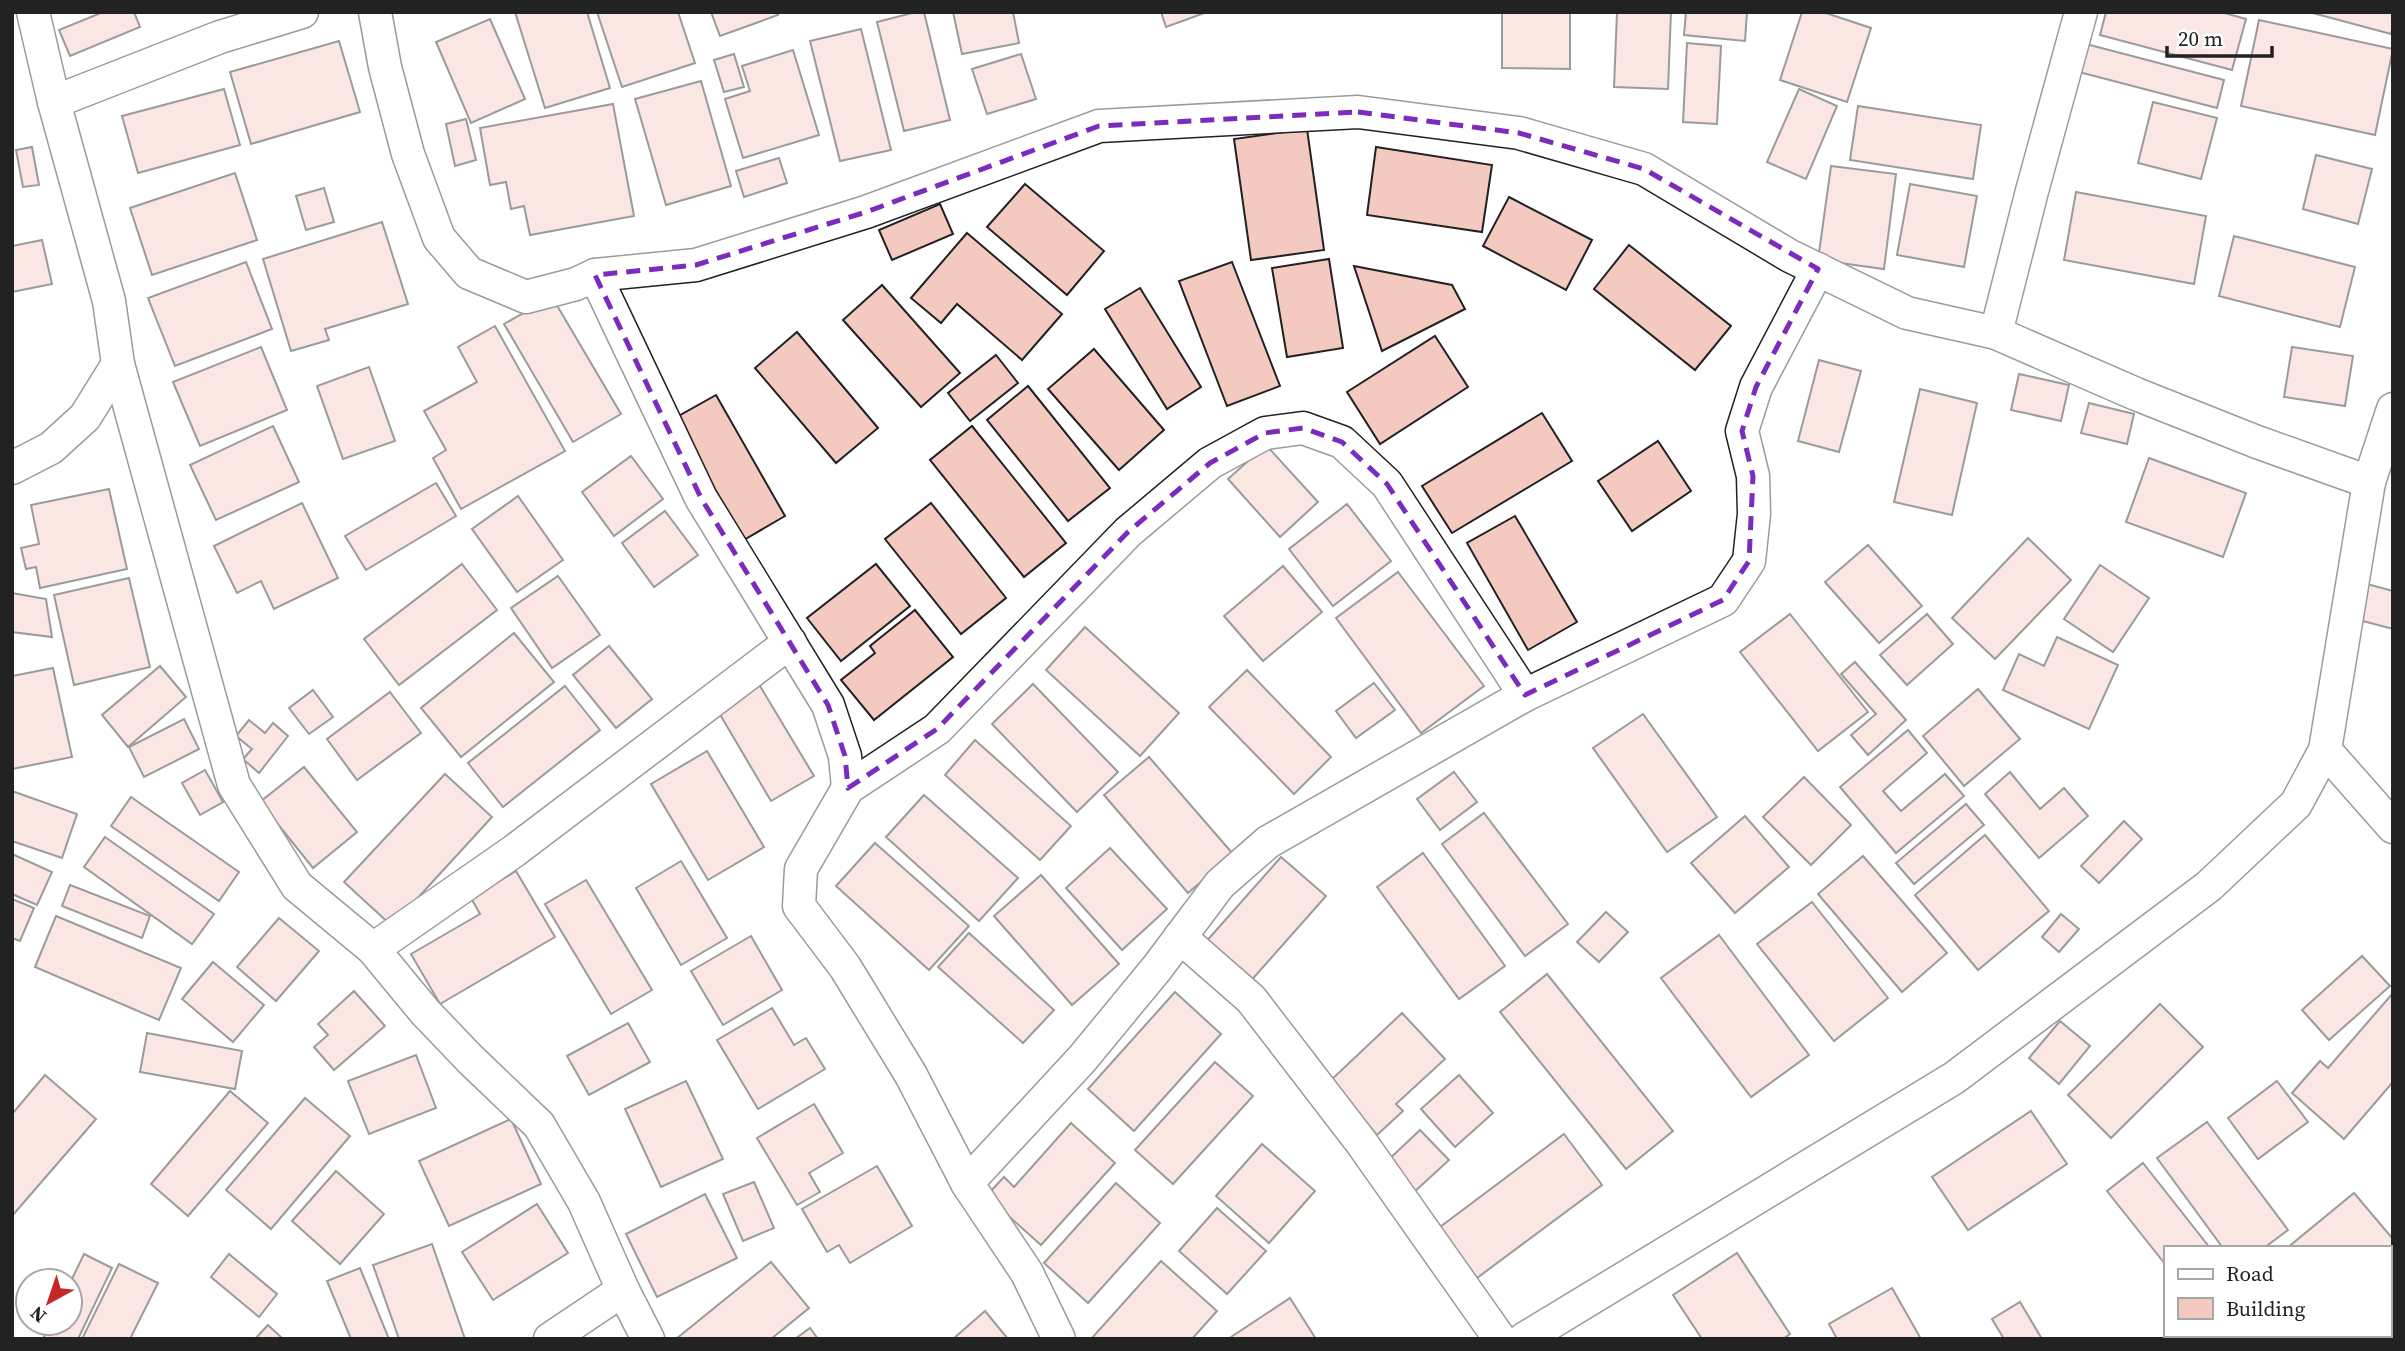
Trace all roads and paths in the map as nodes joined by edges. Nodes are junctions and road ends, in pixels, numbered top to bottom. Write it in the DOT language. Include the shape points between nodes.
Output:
graph roads {
  1 [pos="33,12"];
  2 [pos="302,12"];
  3 [pos="375,12"];
  4 [pos="2081,12"];
  5 [pos="54,102"];
  6 [pos="1818,269"];
  7 [pos="595,275"];
  8 [pos="1996,333"];
  9 [pos="118,364"];
  10 [pos="2393,409"];
  11 [pos="12,468"];
  12 [pos="2369,482"];
  13 [pos="789,642"];
  14 [pos="1525,695"];
  15 [pos="2325,750"];
  16 [pos="848,788"];
  17 [pos="2393,827"];
  18 [pos="1180,937"];
  19 [pos="373,949"];
  20 [pos="967,1183"];
  21 [pos="622,1290"];
  22 [pos="550,1339"];
  23 [pos="648,1339"];
  24 [pos="1059,1339"];
  25 [pos="1500,1339"];
  26 [pos="1524,1339"];
  1 -- 5 [label="street"];
  2 -- 5 [label="street" via="220,37"];
  3 -- 7 [label="street" via="408,154 439,239 469,273 526,297"];
  4 -- 8 [label="street"];
  5 -- 9 [label="street" via="109,300"];
  6 -- 7 [label="street" via="1644,169 1519,133 1358,112 1099,126 866,212 696,265"];
  6 -- 8 [label="street" via="1907,313"];
  6 -- 14 [label="street" via="1756,387 1742,431 1753,476 1749,561 1723,600"];
  7 -- 13 [label="street" via="701,498"];
  8 -- 12 [label="street" via="2197,418"];
  9 -- 11 [label="street" via="85,417 51,449"];
  9 -- 19 [label="street" via="234,785 297,886"];
  10 -- 12 [label="street"];
  12 -- 15 [label="street"];
  13 -- 16 [label="street" via="828,705 845,756"];
  13 -- 19 [label="street" via="514,850"];
  14 -- 16 [label="street" via="1387,484 1342,442 1303,428 1265,433 1210,463 1128,532 937,729"];
  14 -- 18 [label="street" via="1268,842 1220,884"];
  15 -- 17 [label="street"];
  15 -- 26 [label="street" via="2296,804 2209,886 1954,1078"];
  16 -- 20 [label="street" via="801,869 799,906 845,967 911,1075"];
  18 -- 20 [label="street" via="1082,1059"];
  18 -- 25 [label="street" via="1251,999 1361,1142"];
  19 -- 21 [label="street" via="425,1012 539,1125 584,1202"];
  20 -- 24 [label="street" via="1027,1273"];
  21 -- 22 [label="street"];
  21 -- 23 [label="street"];
}
